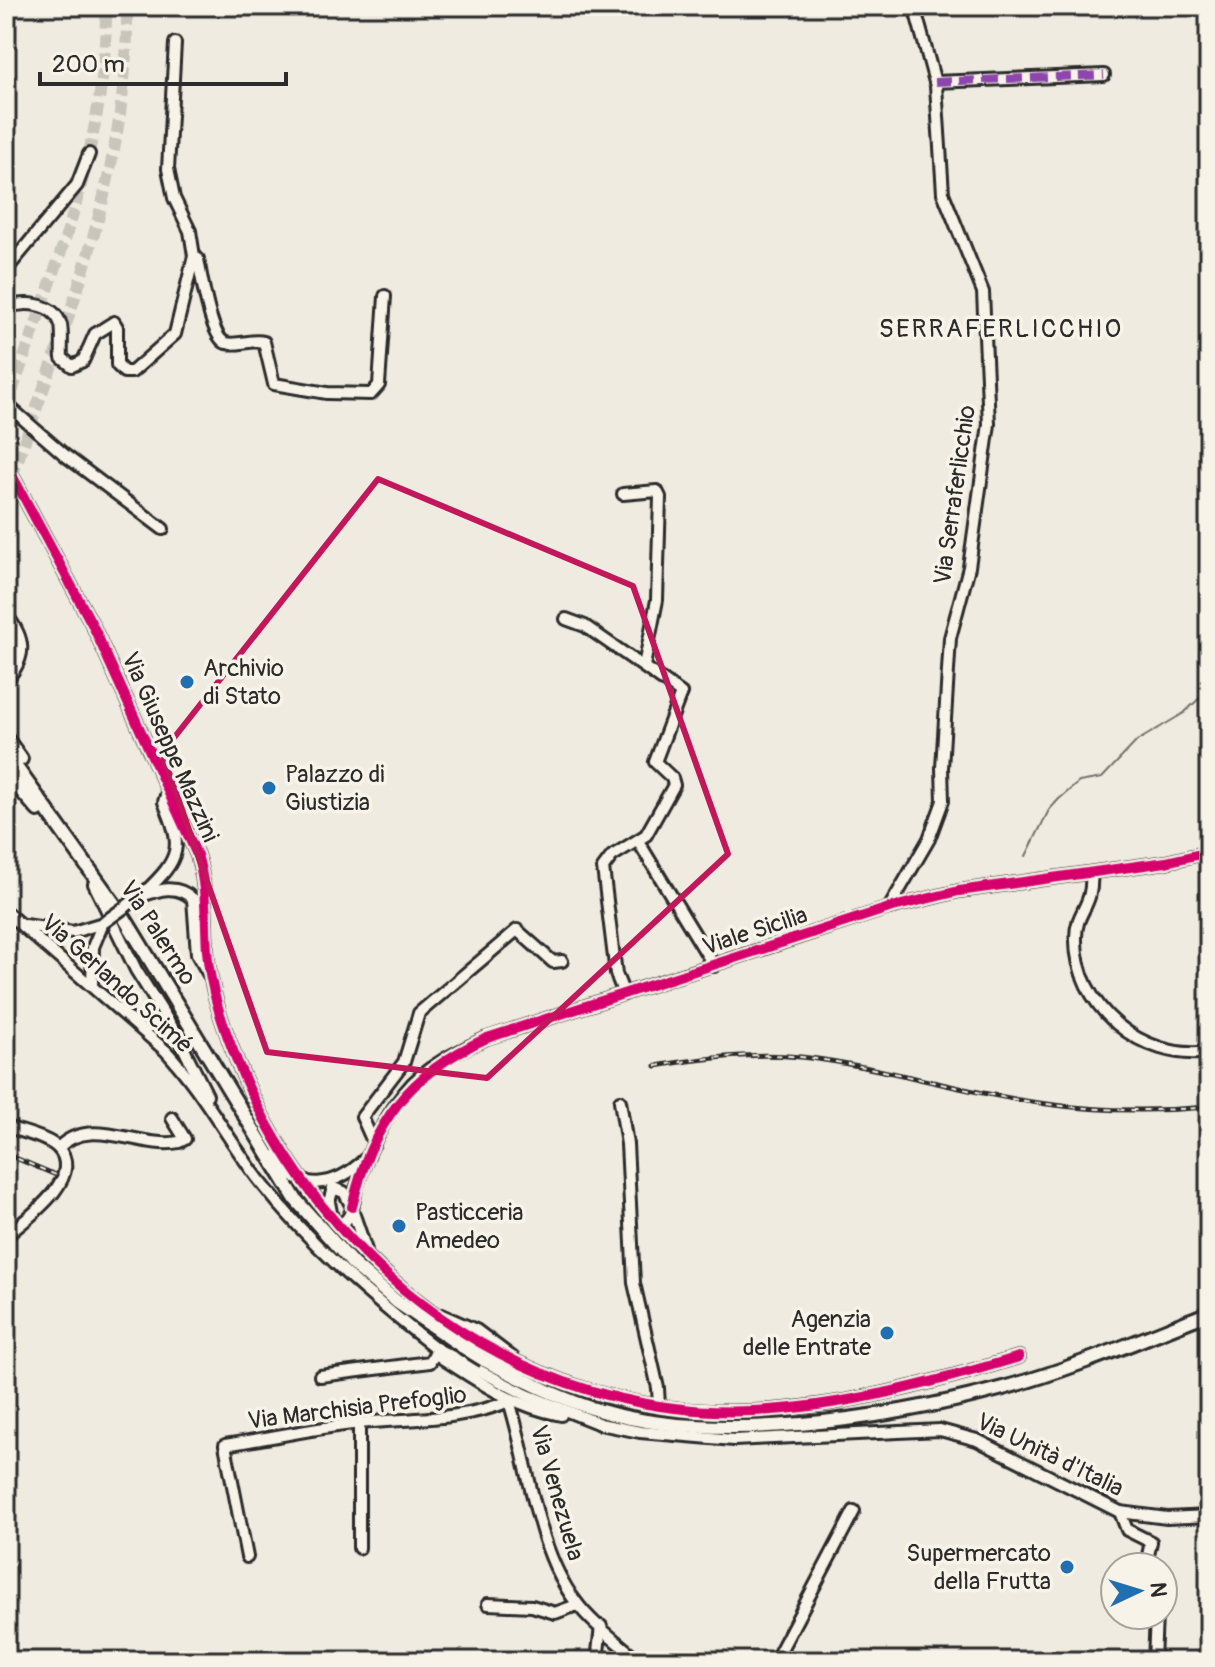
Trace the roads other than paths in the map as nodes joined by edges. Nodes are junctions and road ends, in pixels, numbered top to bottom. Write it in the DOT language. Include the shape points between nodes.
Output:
graph roads {
  1 [pos="916,13"];
  2 [pos="175,43"];
  3 [pos="1104,75"];
  4 [pos="935,82"];
  5 [pos="89,154"];
  6 [pos="194,256"];
  7 [pos="6,270"];
  8 [pos="385,296"];
  9 [pos="6,308"];
  10 [pos="6,404"];
  11 [pos="6,464"];
  12 [pos="623,494"];
  13 [pos="163,529"];
  14 [pos="8,619"];
  15 [pos="566,619"];
  16 [pos="644,666"];
  17 [pos="8,676"];
  18 [pos="6,738"];
  19 [pos="6,753"];
  20 [pos="6,773"];
  21 [pos="168,789"];
  22 [pos="638,841"];
  23 [pos="73,847"];
  24 [pos="1209,852"];
  25 [pos="1091,873"];
  26 [pos="139,897"];
  27 [pos="889,908"];
  28 [pos="6,912"];
  29 [pos="103,923"];
  30 [pos="19,924"];
  31 [pos="562,961"];
  32 [pos="714,966"];
  33 [pos="212,979"];
  34 [pos="92,985"];
  35 [pos="624,994"];
  36 [pos="185,1014"];
  37 [pos="1209,1052"];
  38 [pos="225,1082"];
  39 [pos="620,1101"];
  40 [pos="172,1118"];
  41 [pos="6,1126"];
  42 [pos="222,1130"];
  43 [pos="58,1148"];
  44 [pos="372,1150"];
  45 [pos="299,1177"];
  46 [pos="342,1179"];
  47 [pos="310,1182"];
  48 [pos="334,1188"];
  49 [pos="352,1208"];
  50 [pos="333,1223"];
  51 [pos="6,1236"];
  52 [pos="374,1262"];
  53 [pos="1209,1313"];
  54 [pos="465,1348"];
  55 [pos="437,1349"];
  56 [pos="482,1353"];
  57 [pos="1019,1357"];
  58 [pos="320,1376"];
  59 [pos="502,1383"];
  60 [pos="490,1390"];
  61 [pos="509,1401"];
  62 [pos="551,1405"];
  63 [pos="659,1406"];
  64 [pos="492,1408"];
  65 [pos="588,1419"];
  66 [pos="359,1423"];
  67 [pos="854,1511"];
  68 [pos="1120,1512"];
  69 [pos="1209,1516"];
  70 [pos="359,1548"];
  71 [pos="1149,1551"];
  72 [pos="247,1557"];
  73 [pos="488,1604"];
  74 [pos="577,1605"];
  75 [pos="601,1626"];
  76 [pos="1155,1631"];
  77 [pos="597,1661"];
  78 [pos="639,1661"];
  79 [pos="775,1661"];
  80 [pos="1154,1661"];
  1 -- 4 [label="street, Via Serraferlicchio"];
  2 -- 6 [label="street" via="168,169"];
  3 -- 4 [label="street"];
  4 -- 27 [label="street, Via Serraferlicchio" via="943,193 983,292 989,424 969,567 950,638 943,801 929,839"];
  5 -- 7 [label="street" via="77,185"];
  6 -- 8 [label="street" via="219,338 226,343 264,342 271,380 284,388 375,392"];
  6 -- 9 [label="street" via="175,334 132,372 117,365 114,322 101,327 83,361 72,366 62,358 60,324 53,314 28,303"];
  10 -- 13 [label="street"];
  11 -- 21 [label="street, Via Giuseppe Mazzini" via="93,626"];
  12 -- 16 [label="street" via="657,491 660,497 657,600"];
  14 -- 17 [label="main road" via="22,649"];
  15 -- 16 [label="street"];
  16 -- 22 [label="street" via="681,693 655,762 674,785"];
  18 -- 36 [label="main road" via="136,925"];
  19 -- 23 [label="main road, Via Palermo"];
  20 -- 23 [label="main road"];
  21 -- 26 [label="street" via="164,802 178,849 166,871"];
  21 -- 33 [label="street, Via Giuseppe Mazzini" via="200,863"];
  22 -- 32 [label="street"];
  22 -- 35 [label="street" via="612,856 603,868 616,974"];
  23 -- 36 [label="main road, Via Palermo"];
  23 -- 42 [label="street" via="136,970 177,1035"];
  24 -- 25 [label="street, Viale Sicilia"];
  25 -- 27 [label="street, Viale Sicilia" via="959,891"];
  25 -- 37 [label="street" via="1093,894 1077,926 1076,942 1098,1002 1132,1037 1189,1054"];
  26 -- 29 [label="street, bridge"];
  26 -- 33 [label="street" via="169,888 193,899 197,954"];
  27 -- 32 [label="street, Viale Sicilia"];
  28 -- 30 [label="street, Via Gerlando Scimé"];
  29 -- 30 [label="street" via="73,932"];
  29 -- 34 [label="street" via="93,947"];
  30 -- 34 [label="street, Via Gerlando Scimé"];
  31 -- 44 [label="street" via="553,962 517,930 419,1013 404,1062 362,1117"];
  32 -- 35 [label="street, Viale Sicilia"];
  33 -- 45 [label="street, Via Giuseppe Mazzini" via="239,1065"];
  34 -- 42 [label="street, Via Gerlando Scimé" via="186,1073"];
  35 -- 44 [label="street, Viale Sicilia" via="458,1052 406,1090"];
  36 -- 38 [label="main road, Via Palermo"];
  38 -- 45 [label="street" via="278,1163"];
  38 -- 54 [label="main road, Via Palermo" via="274,1167 319,1228 397,1302"];
  39 -- 63 [label="street" via="634,1283"];
  40 -- 43 [label="street" via="185,1139 179,1142 90,1133 66,1139"];
  41 -- 43 [label="street"];
  42 -- 55 [label="street, Via Unità d'Italia" via="282,1207 367,1296"];
  43 -- 51 [label="street" via="64,1168 60,1185"];
  44 -- 46 [label="street"];
  44 -- 49 [label="street"];
  45 -- 47 [label="street"];
  45 -- 50 [label="street, Via Giuseppe Mazzini"];
  46 -- 47 [label="street"];
  46 -- 48 [label="street"];
  47 -- 48 [label="street"];
  48 -- 49 [label="street" via="344,1192"];
  48 -- 50 [label="street" via="329,1202"];
  49 -- 50 [label="street" via="346,1222"];
  49 -- 52 [label="street, Via Giuseppe Mazzini" via="358,1234"];
  50 -- 52 [label="street, Via Giuseppe Mazzini"];
  52 -- 54 [label="street, Via Giuseppe Mazzini" via="436,1313"];
  53 -- 56 [label="main road, Via Palermo" via="1005,1387 942,1402 733,1427 602,1412 567,1400"];
  54 -- 55 [label="street, Via Unità d'Italia" via="439,1356"];
  54 -- 56 [label="main road, Via Palermo, bridge"];
  54 -- 56 [label="street, Via Giuseppe Mazzini"];
  54 -- 60 [label="street, Via Unità d'Italia"];
  55 -- 58 [label="street" via="430,1362"];
  56 -- 59 [label="street, Via Unità d'Italia"];
  56 -- 63 [label="street, Via Giuseppe Mazzini" via="514,1359 581,1387"];
  57 -- 63 [label="street, Via Giuseppe Mazzini" via="943,1381 794,1408"];
  59 -- 61 [label="street, Via Venezuela"];
  59 -- 62 [label="street, Via Unità d'Italia"];
  60 -- 61 [label="street, Via Unità d'Italia"];
  60 -- 64 [label="street"];
  61 -- 62 [label="street"];
  61 -- 64 [label="street, Via Marchisia Prefoglio"];
  61 -- 65 [label="street, Via Unità d'Italia"];
  61 -- 74 [label="street, Via Venezuela" via="545,1534"];
  62 -- 65 [label="street, Via Unità d'Italia"];
  64 -- 66 [label="street, Via Marchisia Prefoglio" via="457,1417"];
  65 -- 68 [label="street, Via Unità d'Italia" via="640,1432 734,1440 952,1432"];
  66 -- 70 [label="street"];
  66 -- 72 [label="street, Via Marchisia Prefoglio" via="225,1445"];
  67 -- 79 [label="street"];
  68 -- 69 [label="street, Via Unità d'Italia"];
  68 -- 71 [label="street" via="1127,1530 1151,1542"];
  73 -- 74 [label="street" via="555,1613"];
  74 -- 75 [label="street, Via Venezuela"];
  75 -- 77 [label="street"];
  75 -- 78 [label="street, Via Venezuela"];
  76 -- 80 [label="street"];
}
